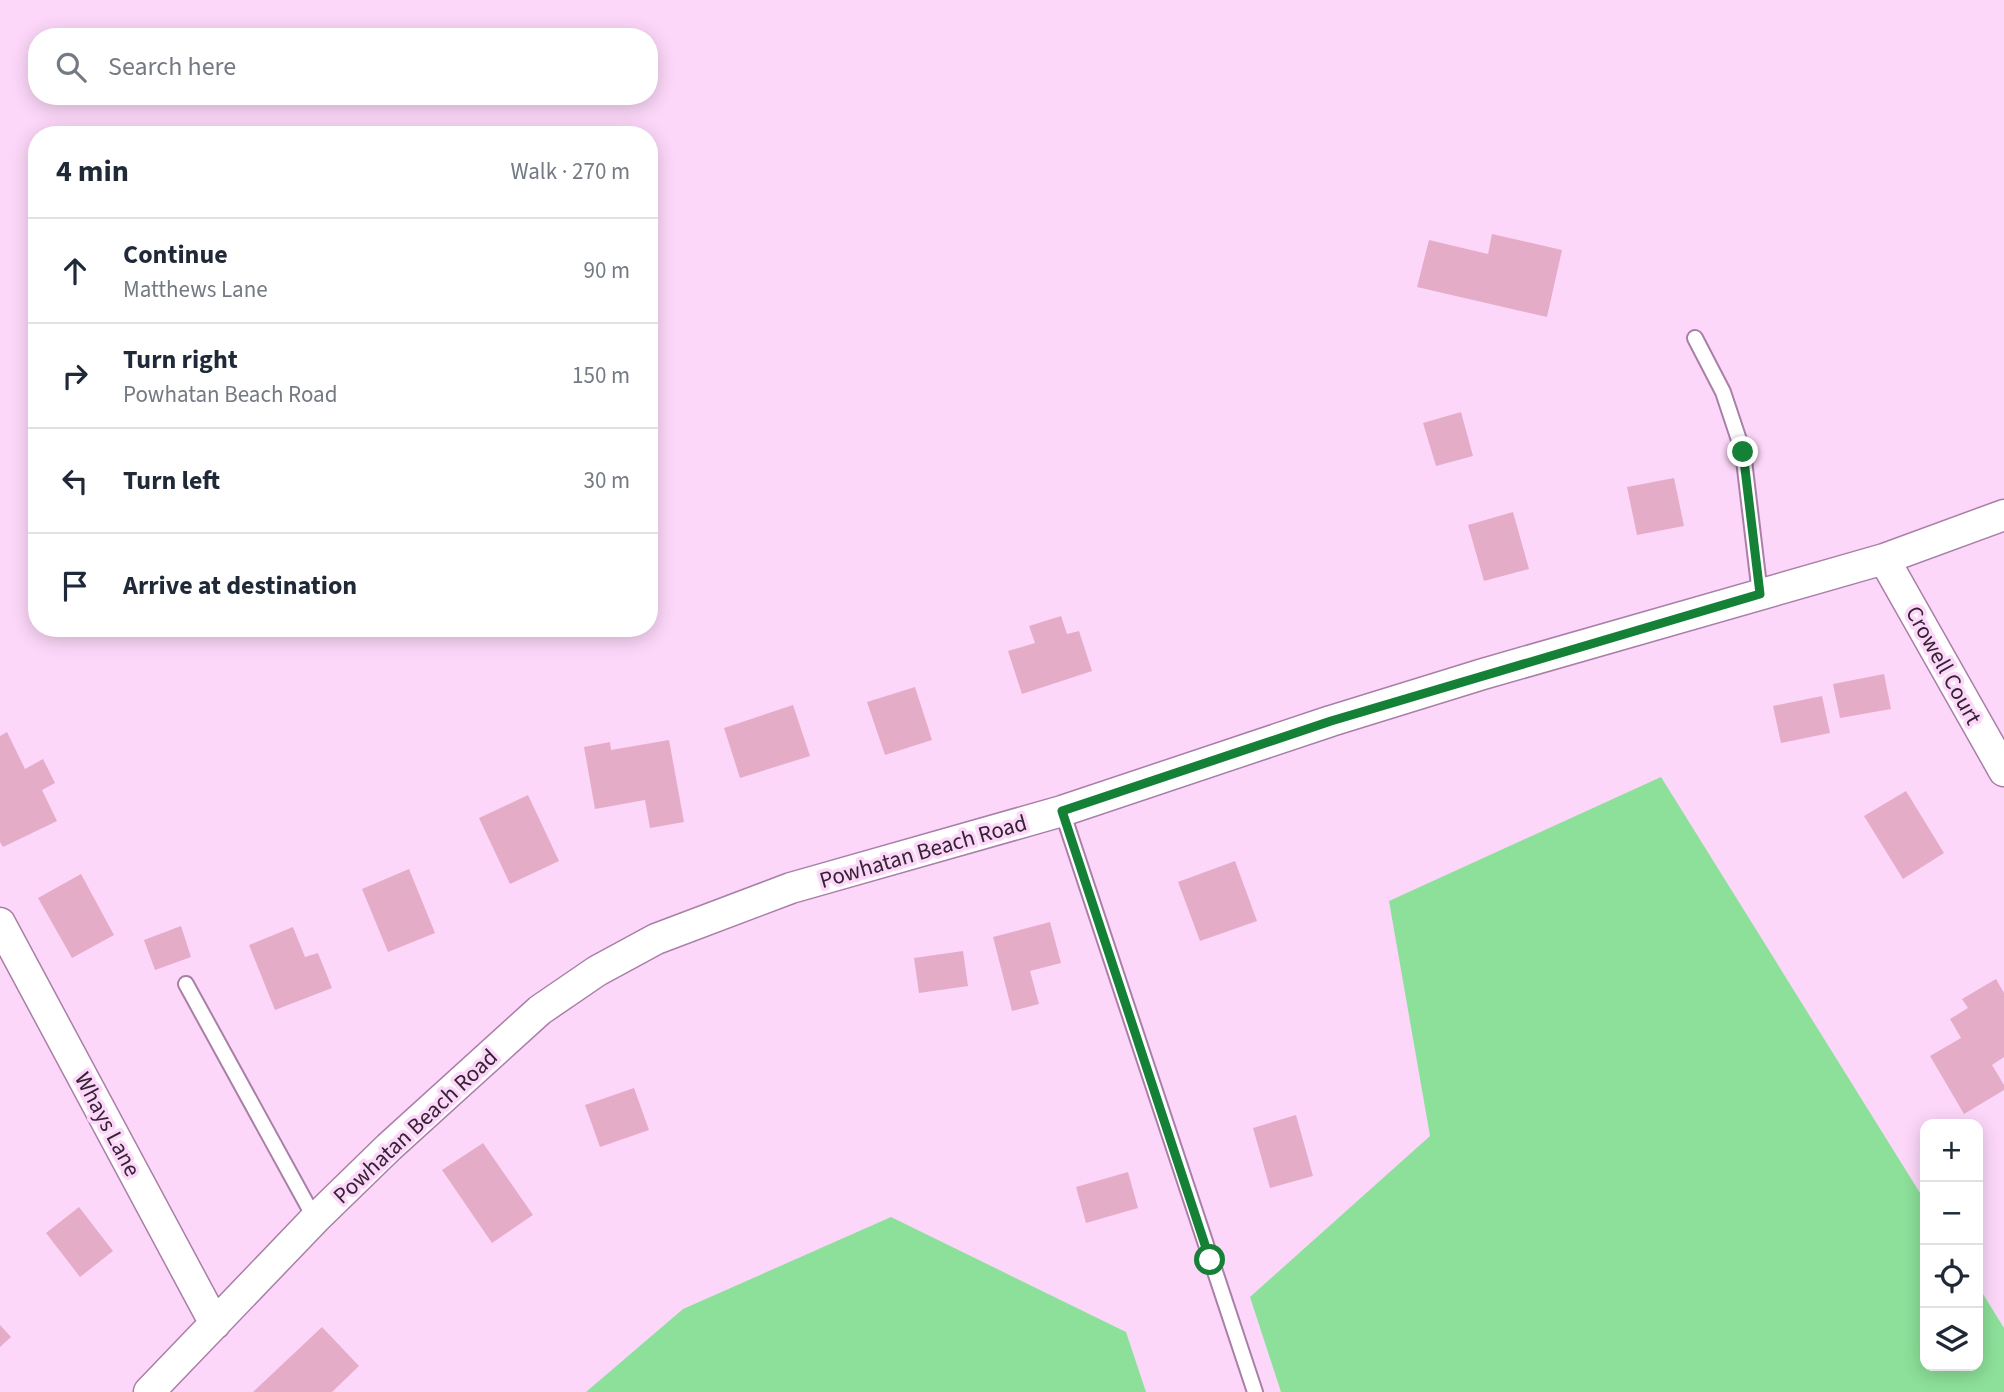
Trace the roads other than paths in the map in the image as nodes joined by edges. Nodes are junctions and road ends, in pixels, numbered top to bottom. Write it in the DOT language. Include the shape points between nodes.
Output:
graph roads {
  1 [pos="1695,338"];
  2 [pos="2004,515"];
  3 [pos="1884,559"];
  4 [pos="1760,594"];
  5 [pos="2004,771"];
  6 [pos="1062,811"];
  7 [pos="0,923"];
  8 [pos="186,984"];
  9 [pos="315,1219"];
  10 [pos="215,1324"];
  11 [pos="149,1392"];
  12 [pos="1255,1392"];
  1 -- 4 [label="lane" via="1723,392 1743,452"];
  2 -- 3 [label="street, Powhatan Beach Road"];
  3 -- 4 [label="street, Powhatan Beach Road"];
  3 -- 5 [label="street, Crowell Court"];
  4 -- 6 [label="street, Powhatan Beach Road" via="1331,721"];
  6 -- 9 [label="street, Powhatan Beach Road" via="791,888 632,951 540,1010"];
  6 -- 12 [label="lane"];
  7 -- 10 [label="street, Whays Lane"];
  8 -- 9 [label="lane"];
  9 -- 10 [label="street, Powhatan Beach Road"];
  10 -- 11 [label="street, Powhatan Beach Road"];
}
